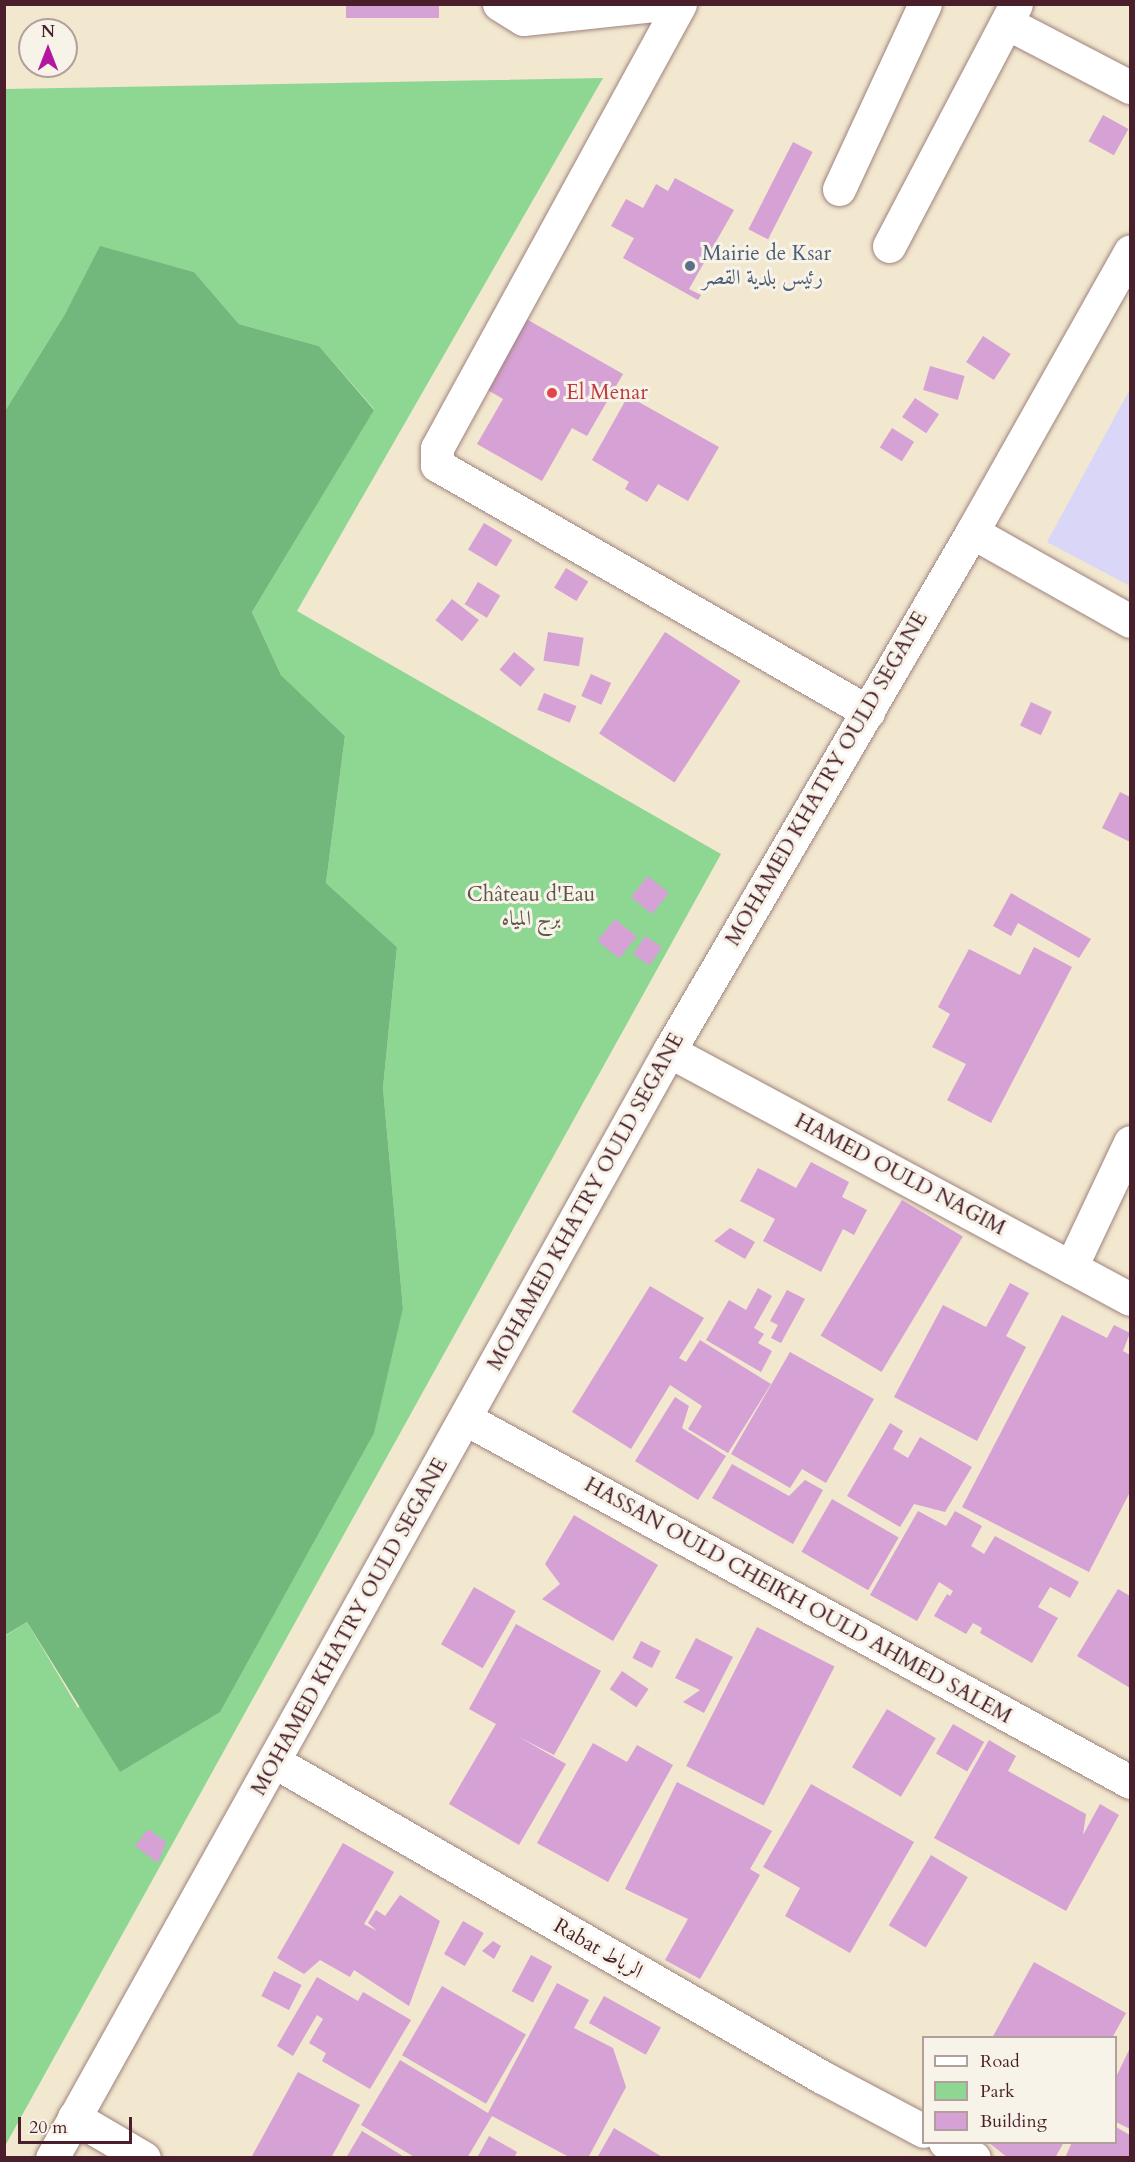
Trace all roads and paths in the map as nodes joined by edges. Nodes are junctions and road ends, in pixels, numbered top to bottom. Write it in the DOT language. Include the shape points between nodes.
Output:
graph roads {
  1 [pos="499,4"];
  2 [pos="663,4"];
  3 [pos="680,4"];
  4 [pos="925,4"];
  5 [pos="1011,14"];
  6 [pos="1131,87"];
  7 [pos="839,189"];
  8 [pos="889,246"];
  9 [pos="1131,252"];
  10 [pos="972,532"];
  11 [pos="1131,621"];
  12 [pos="868,712"];
  13 [pos="669,1051"];
  14 [pos="1131,1142"];
  15 [pos="1071,1267"];
  16 [pos="1131,1299"];
  17 [pos="466,1419"];
  18 [pos="275,1762"];
  19 [pos="1131,1782"];
  20 [pos="74,2117"];
  21 [pos="922,2130"];
  22 [pos="949,2144"];
  23 [pos="52,2157"];
  24 [pos="144,2157"];
  25 [pos="974,2157"];
  1 -- 2 [label="street" via="523,19"];
  3 -- 12 [label="street" via="437,448 437,465"];
  4 -- 7 [label="street"];
  5 -- 6 [label="street"];
  5 -- 8 [label="street"];
  9 -- 10 [label="street, MOHAMED KHATRY OULD SEGANE"];
  10 -- 11 [label="street"];
  10 -- 12 [label="street, MOHAMED KHATRY OULD SEGANE"];
  12 -- 13 [label="street, MOHAMED KHATRY OULD SEGANE"];
  13 -- 15 [label="street, HAMED OULD NAGIM"];
  13 -- 17 [label="street, MOHAMED KHATRY OULD SEGANE"];
  14 -- 15 [label="street"];
  15 -- 16 [label="street, HAMED OULD NAGIM"];
  17 -- 18 [label="street, MOHAMED KHATRY OULD SEGANE"];
  17 -- 19 [label="street, HASSAN OULD CHEIKH OULD AHMED SALEM"];
  18 -- 20 [label="street, MOHAMED KHATRY OULD SEGANE"];
  18 -- 21 [label="street, Rabat الرباط" via="822,2077"];
  20 -- 23 [label="street, MOHAMED KHATRY OULD SEGANE"];
  20 -- 24 [label="street"];
  22 -- 25 [label="street"];
}
